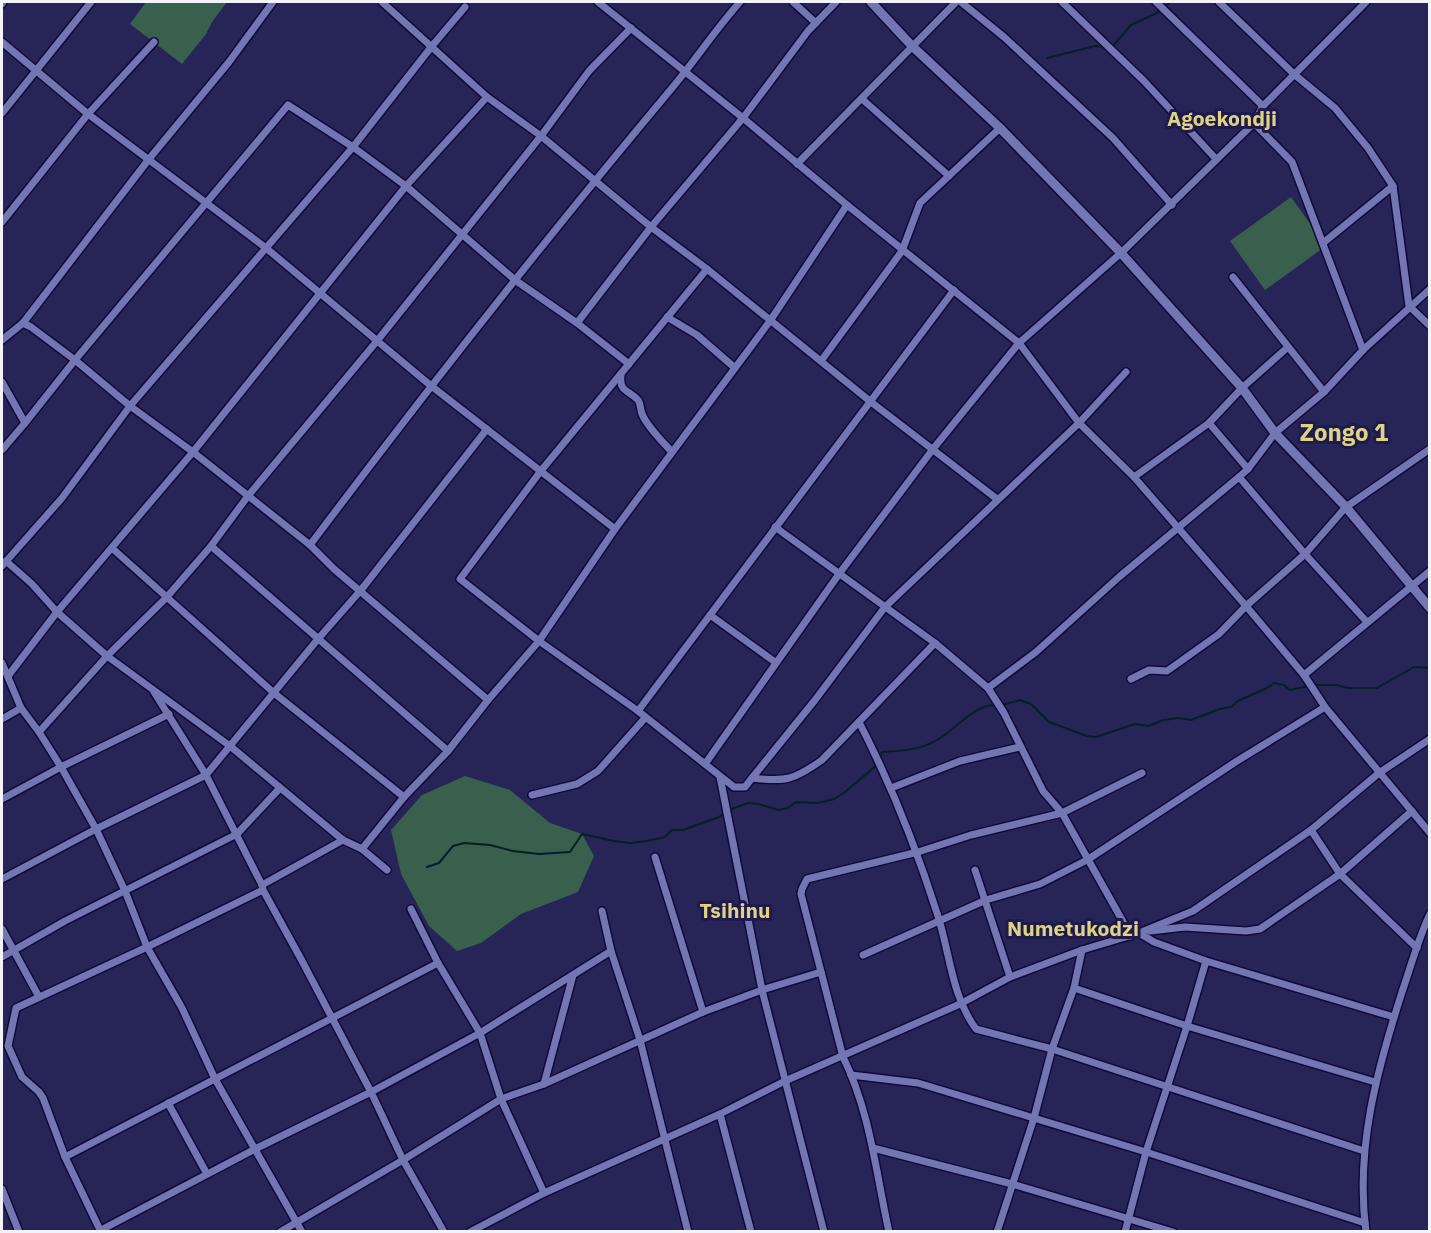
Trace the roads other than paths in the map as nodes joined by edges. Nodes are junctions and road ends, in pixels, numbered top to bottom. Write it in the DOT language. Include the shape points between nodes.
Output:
graph roads {
  1 [pos="91,2"];
  2 [pos="273,2"];
  3 [pos="382,2"];
  4 [pos="598,2"];
  5 [pos="740,2"];
  6 [pos="793,2"];
  7 [pos="837,2"];
  8 [pos="871,2"];
  9 [pos="956,2"];
  10 [pos="961,2"];
  11 [pos="1062,2"];
  12 [pos="1156,2"];
  13 [pos="1219,2"];
  14 [pos="1366,2"];
  15 [pos="465,7"];
  16 [pos="816,23"];
  17 [pos="631,28"];
  18 [pos="2,42"];
  19 [pos="154,42"];
  20 [pos="432,46"];
  21 [pos="912,46"];
  22 [pos="35,70"];
  23 [pos="686,72"];
  24 [pos="1295,75"];
  25 [pos="487,97"];
  26 [pos="862,99"];
  27 [pos="1263,106"];
  28 [pos="2,113"];
  29 [pos="88,114"];
  30 [pos="743,118"];
  31 [pos="1254,123"];
  32 [pos="1000,128"];
  33 [pos="541,136"];
  34 [pos="353,147"];
  35 [pos="149,159"];
  36 [pos="1216,159"];
  37 [pos="797,165"];
  38 [pos="949,176"];
  39 [pos="595,180"];
  40 [pos="406,186"];
  41 [pos="1393,186"];
  42 [pos="207,203"];
  43 [pos="1172,205"];
  44 [pos="846,206"];
  45 [pos="2,222"];
  46 [pos="651,227"];
  47 [pos="461,234"];
  48 [pos="1323,243"];
  49 [pos="266,248"];
  50 [pos="902,250"];
  51 [pos="1121,253"];
  52 [pos="707,269"];
  53 [pos="1233,277"];
  54 [pos="515,280"];
  55 [pos="1430,289"];
  56 [pos="954,290"];
  57 [pos="321,293"];
  58 [pos="1409,306"];
  59 [pos="667,317"];
  60 [pos="770,321"];
  61 [pos="22,323"];
  62 [pos="577,323"];
  63 [pos="1430,326"];
  64 [pos="2,340"];
  65 [pos="377,341"];
  66 [pos="1019,343"];
  67 [pos="1288,347"];
  68 [pos="1363,350"];
  69 [pos="75,360"];
  70 [pos="821,361"];
  71 [pos="629,364"];
  72 [pos="735,368"];
  73 [pos="1126,372"];
  74 [pos="621,374"];
  75 [pos="2,382"];
  76 [pos="430,385"];
  77 [pos="1242,388"];
  78 [pos="1324,392"];
  79 [pos="870,402"];
  80 [pos="130,406"];
  81 [pos="25,423"];
  82 [pos="1079,423"];
  83 [pos="1209,423"];
  84 [pos="487,429"];
  85 [pos="1275,433"];
  86 [pos="933,449"];
  87 [pos="1430,449"];
  88 [pos="2,450"];
  89 [pos="193,452"];
  90 [pos="672,452"];
  91 [pos="1248,469"];
  92 [pos="540,472"];
  93 [pos="1134,477"];
  94 [pos="1239,477"];
  95 [pos="248,496"];
  96 [pos="997,499"];
  97 [pos="1346,507"];
  98 [pos="775,527"];
  99 [pos="615,528"];
  100 [pos="1177,528"];
  101 [pos="310,545"];
  102 [pos="211,546"];
  103 [pos="113,549"];
  104 [pos="1305,554"];
  105 [pos="4,563"];
  106 [pos="1430,571"];
  107 [pos="839,574"];
  108 [pos="1409,586"];
  109 [pos="361,590"];
  110 [pos="166,598"];
  111 [pos="885,606"];
  112 [pos="1246,606"];
  113 [pos="1430,608"];
  114 [pos="57,612"];
  115 [pos="710,615"];
  116 [pos="1367,622"];
  117 [pos="318,639"];
  118 [pos="539,641"];
  119 [pos="934,643"];
  120 [pos="107,656"];
  121 [pos="775,662"];
  122 [pos="2,663"];
  123 [pos="8,675"];
  124 [pos="1304,675"];
  125 [pos="1131,679"];
  126 [pos="988,688"];
  127 [pos="154,692"];
  128 [pos="274,693"];
  129 [pos="488,700"];
  130 [pos="1325,707"];
  131 [pos="21,708"];
  132 [pos="638,711"];
  133 [pos="169,714"];
  134 [pos="645,718"];
  135 [pos="2,719"];
  136 [pos="859,722"];
  137 [pos="39,732"];
  138 [pos="1430,739"];
  139 [pos="230,746"];
  140 [pos="1020,747"];
  141 [pos="448,751"];
  142 [pos="705,764"];
  143 [pos="61,767"];
  144 [pos="1142,773"];
  145 [pos="1379,773"];
  146 [pos="206,775"];
  147 [pos="720,777"];
  148 [pos="752,778"];
  149 [pos="891,788"];
  150 [pos="279,789"];
  151 [pos="532,795"];
  152 [pos="404,798"];
  153 [pos="2,799"];
  154 [pos="1412,811"];
  155 [pos="1062,813"];
  156 [pos="96,829"];
  157 [pos="1311,830"];
  158 [pos="1430,833"];
  159 [pos="237,834"];
  160 [pos="343,840"];
  161 [pos="362,849"];
  162 [pos="918,852"];
  163 [pos="655,857"];
  164 [pos="1087,860"];
  165 [pos="387,870"];
  166 [pos="975,870"];
  167 [pos="1340,874"];
  168 [pos="2,879"];
  169 [pos="262,888"];
  170 [pos="125,891"];
  171 [pos="986,900"];
  172 [pos="411,909"];
  173 [pos="602,911"];
  174 [pos="1430,914"];
  175 [pos="939,919"];
  176 [pos="2,929"];
  177 [pos="1139,933"];
  178 [pos="1131,936"];
  179 [pos="147,947"];
  180 [pos="1417,948"];
  181 [pos="1082,950"];
  182 [pos="611,951"];
  183 [pos="13,952"];
  184 [pos="863,955"];
  185 [pos="2,957"];
  186 [pos="1206,961"];
  187 [pos="438,963"];
  188 [pos="821,972"];
  189 [pos="573,975"];
  190 [pos="1010,977"];
  191 [pos="1074,988"];
  192 [pos="762,990"];
  193 [pos="39,997"];
  194 [pos="960,1004"];
  195 [pos="703,1012"];
  196 [pos="1394,1017"];
  197 [pos="332,1019"];
  198 [pos="1187,1026"];
  199 [pos="480,1033"];
  200 [pos="640,1040"];
  201 [pos="1053,1049"];
  202 [pos="843,1057"];
  203 [pos="851,1075"];
  204 [pos="215,1079"];
  205 [pos="785,1081"];
  206 [pos="1375,1082"];
  207 [pos="544,1084"];
  208 [pos="1166,1087"];
  209 [pos="371,1092"];
  210 [pos="501,1099"];
  211 [pos="168,1103"];
  212 [pos="720,1114"];
  213 [pos="1034,1118"];
  214 [pos="664,1139"];
  215 [pos="873,1148"];
  216 [pos="255,1149"];
  217 [pos="1364,1151"];
  218 [pos="1146,1152"];
  219 [pos="65,1158"];
  220 [pos="403,1160"];
  221 [pos="207,1174"];
  222 [pos="1012,1184"];
  223 [pos="2,1189"];
  224 [pos="544,1193"];
  225 [pos="1129,1217"];
  226 [pos="297,1223"];
  227 [pos="1365,1223"];
  228 [pos="101,1231"];
  229 [pos="20,1232"];
  230 [pos="280,1232"];
  231 [pos="302,1232"];
  232 [pos="444,1232"];
  233 [pos="470,1232"];
  234 [pos="688,1232"];
  235 [pos="751,1232"];
  236 [pos="824,1232"];
  237 [pos="890,1232"];
  238 [pos="997,1232"];
  239 [pos="1125,1232"];
  240 [pos="1173,1232"];
  241 [pos="1366,1232"];
  1 -- 22 [label="street"];
  2 -- 35 [label="street"];
  3 -- 20 [label="street"];
  4 -- 17 [label="street"];
  5 -- 23 [label="street"];
  6 -- 16 [label="street"];
  7 -- 16 [label="street"];
  8 -- 21 [label="street"];
  9 -- 21 [label="street"];
  10 -- 43 [label="street" via="1113,138"];
  11 -- 36 [label="street" via="1144,81"];
  12 -- 27 [label="street"];
  13 -- 24 [label="street"];
  14 -- 24 [label="street"];
  15 -- 20 [label="street"];
  16 -- 30 [label="street"];
  17 -- 23 [label="street"];
  17 -- 33 [label="street" via="589,71"];
  18 -- 22 [label="street"];
  19 -- 29 [label="street"];
  20 -- 25 [label="street"];
  20 -- 34 [label="street"];
  21 -- 26 [label="street"];
  21 -- 32 [label="street"];
  22 -- 28 [label="street"];
  22 -- 29 [label="street"];
  23 -- 30 [label="street"];
  23 -- 39 [label="street"];
  24 -- 27 [label="street"];
  24 -- 41 [label="street" via="1335,108"];
  25 -- 33 [label="street"];
  25 -- 40 [label="street"];
  26 -- 37 [label="street"];
  26 -- 38 [label="street"];
  27 -- 31 [label="street"];
  29 -- 35 [label="street"];
  29 -- 45 [label="street"];
  30 -- 37 [label="street"];
  30 -- 46 [label="street"];
  31 -- 36 [label="street"];
  31 -- 48 [label="street" via="1292,162"];
  32 -- 38 [label="street"];
  32 -- 51 [label="street"];
  33 -- 39 [label="street"];
  33 -- 47 [label="street"];
  34 -- 40 [label="street"];
  34 -- 42 [label="street" via="288,105"];
  34 -- 49 [label="street"];
  35 -- 42 [label="street"];
  35 -- 61 [label="street"];
  36 -- 43 [label="street"];
  37 -- 44 [label="street"];
  38 -- 50 [label="street" via="920,203"];
  39 -- 46 [label="street"];
  39 -- 54 [label="street"];
  40 -- 47 [label="street"];
  40 -- 57 [label="street"];
  41 -- 48 [label="street"];
  41 -- 58 [label="street"];
  42 -- 49 [label="street"];
  42 -- 69 [label="street"];
  43 -- 51 [label="street"];
  44 -- 50 [label="street"];
  44 -- 60 [label="street"];
  46 -- 52 [label="street"];
  46 -- 62 [label="street"];
  47 -- 54 [label="street"];
  47 -- 65 [label="street"];
  48 -- 68 [label="street"];
  49 -- 57 [label="street"];
  49 -- 80 [label="street"];
  50 -- 56 [label="street"];
  50 -- 70 [label="street"];
  51 -- 66 [label="street"];
  51 -- 77 [label="street"];
  52 -- 59 [label="street"];
  52 -- 60 [label="street"];
  53 -- 67 [label="street"];
  54 -- 62 [label="street"];
  54 -- 76 [label="street"];
  55 -- 58 [label="street"];
  56 -- 66 [label="street"];
  56 -- 79 [label="street"];
  57 -- 65 [label="street"];
  57 -- 89 [label="street"];
  58 -- 63 [label="street"];
  58 -- 68 [label="street"];
  59 -- 71 [label="street"];
  59 -- 72 [label="street" via="697,335"];
  60 -- 70 [label="street"];
  60 -- 72 [label="street"];
  61 -- 64 [label="street"];
  61 -- 69 [label="street"];
  62 -- 71 [label="street"];
  65 -- 76 [label="street"];
  65 -- 95 [label="street"];
  66 -- 82 [label="street"];
  66 -- 86 [label="street"];
  67 -- 77 [label="street"];
  67 -- 78 [label="street"];
  68 -- 78 [label="street"];
  69 -- 80 [label="street"];
  69 -- 81 [label="street"];
  70 -- 79 [label="street"];
  71 -- 74 [label="street"];
  72 -- 90 [label="street"];
  73 -- 82 [label="street"];
  74 -- 90 [label="street" via="623,388 639,402 649,425"];
  74 -- 92 [label="street"];
  75 -- 81 [label="street"];
  76 -- 84 [label="street"];
  76 -- 101 [label="street"];
  77 -- 83 [label="street"];
  77 -- 85 [label="street"];
  78 -- 85 [label="street"];
  79 -- 86 [label="street"];
  79 -- 98 [label="street"];
  80 -- 89 [label="street"];
  80 -- 105 [label="street" via="62,498"];
  81 -- 88 [label="street"];
  82 -- 93 [label="street"];
  82 -- 96 [label="street"];
  83 -- 91 [label="street"];
  83 -- 93 [label="street"];
  84 -- 92 [label="street"];
  84 -- 109 [label="street"];
  85 -- 91 [label="street"];
  85 -- 97 [label="street"];
  86 -- 96 [label="street"];
  86 -- 107 [label="street"];
  87 -- 97 [label="street"];
  89 -- 95 [label="street"];
  89 -- 103 [label="street"];
  90 -- 99 [label="street"];
  91 -- 94 [label="street"];
  92 -- 99 [label="street"];
  92 -- 118 [label="street" via="460,579"];
  93 -- 100 [label="street"];
  94 -- 100 [label="street"];
  94 -- 104 [label="street"];
  95 -- 101 [label="street"];
  95 -- 102 [label="street"];
  96 -- 111 [label="street"];
  97 -- 104 [label="street"];
  97 -- 108 [label="street"];
  98 -- 107 [label="street"];
  98 -- 115 [label="street"];
  99 -- 118 [label="street"];
  100 -- 112 [label="street"];
  100 -- 126 [label="street" via="1036,652"];
  101 -- 109 [label="street"];
  102 -- 110 [label="street"];
  102 -- 117 [label="street"];
  103 -- 110 [label="street"];
  103 -- 114 [label="street"];
  104 -- 112 [label="street"];
  104 -- 116 [label="street"];
  105 -- 114 [label="street" via="32,584"];
  106 -- 108 [label="street"];
  107 -- 111 [label="street"];
  107 -- 121 [label="street"];
  108 -- 113 [label="street"];
  108 -- 116 [label="street"];
  109 -- 117 [label="street"];
  109 -- 129 [label="street"];
  110 -- 120 [label="street"];
  110 -- 128 [label="street"];
  111 -- 119 [label="street"];
  111 -- 148 [label="street"];
  112 -- 124 [label="street"];
  112 -- 125 [label="street" via="1219,634 1167,670 1149,670"];
  114 -- 120 [label="street"];
  114 -- 123 [label="street"];
  115 -- 121 [label="street"];
  115 -- 132 [label="street"];
  116 -- 124 [label="street"];
  117 -- 128 [label="street"];
  117 -- 141 [label="street"];
  118 -- 129 [label="street"];
  118 -- 132 [label="street"];
  119 -- 126 [label="street"];
  119 -- 136 [label="street"];
  120 -- 127 [label="street"];
  120 -- 137 [label="street"];
  121 -- 142 [label="street"];
  122 -- 123 [label="street"];
  123 -- 131 [label="street"];
  124 -- 130 [label="street"];
  126 -- 140 [label="street"];
  127 -- 133 [label="street"];
  127 -- 139 [label="street"];
  128 -- 139 [label="street"];
  128 -- 152 [label="street"];
  129 -- 141 [label="street"];
  130 -- 145 [label="street"];
  130 -- 164 [label="street"];
  131 -- 135 [label="street"];
  131 -- 137 [label="street"];
  132 -- 134 [label="street"];
  133 -- 143 [label="street"];
  133 -- 146 [label="street"];
  134 -- 142 [label="street"];
  134 -- 151 [label="street" via="598,771 577,784"];
  136 -- 148 [label="street" via="822,760 801,774 779,781"];
  136 -- 149 [label="street"];
  137 -- 143 [label="street"];
  138 -- 145 [label="street"];
  139 -- 146 [label="street"];
  139 -- 150 [label="street"];
  140 -- 149 [label="street" via="960,761"];
  140 -- 155 [label="street" via="1043,791"];
  141 -- 152 [label="street"];
  142 -- 147 [label="street"];
  143 -- 153 [label="street"];
  143 -- 156 [label="street"];
  144 -- 155 [label="street"];
  145 -- 154 [label="street"];
  145 -- 157 [label="street"];
  146 -- 156 [label="street"];
  146 -- 159 [label="street"];
  147 -- 148 [label="street" via="739,788"];
  147 -- 192 [label="street"];
  149 -- 162 [label="street"];
  150 -- 159 [label="street"];
  150 -- 160 [label="street"];
  152 -- 161 [label="street"];
  154 -- 158 [label="street"];
  154 -- 167 [label="street"];
  155 -- 162 [label="street"];
  155 -- 164 [label="street"];
  156 -- 168 [label="street"];
  156 -- 170 [label="street"];
  157 -- 167 [label="street"];
  157 -- 177 [label="street" via="1193,911"];
  159 -- 169 [label="street"];
  159 -- 170 [label="street"];
  160 -- 161 [label="street"];
  160 -- 169 [label="street"];
  161 -- 165 [label="street"];
  162 -- 175 [label="street"];
  162 -- 188 [label="street" via="807,879 801,894"];
  163 -- 195 [label="street"];
  164 -- 171 [label="street" via="1040,884"];
  164 -- 178 [label="street"];
  166 -- 171 [label="street"];
  167 -- 177 [label="street" via="1260,928 1246,931 1185,927"];
  167 -- 180 [label="street"];
  169 -- 179 [label="street"];
  169 -- 197 [label="street"];
  170 -- 179 [label="street"];
  170 -- 183 [label="street"];
  171 -- 175 [label="street"];
  171 -- 190 [label="street"];
  172 -- 187 [label="street"];
  173 -- 182 [label="street"];
  174 -- 180 [label="street"];
  175 -- 184 [label="street"];
  175 -- 194 [label="street"];
  176 -- 183 [label="street"];
  177 -- 178 [label="street"];
  177 -- 186 [label="street"];
  178 -- 181 [label="street"];
  179 -- 193 [label="street"];
  179 -- 204 [label="street" via="182,1008"];
  180 -- 196 [label="street"];
  181 -- 190 [label="street"];
  181 -- 191 [label="street"];
  182 -- 189 [label="street"];
  182 -- 200 [label="street"];
  183 -- 185 [label="street"];
  183 -- 193 [label="street"];
  186 -- 196 [label="street"];
  186 -- 198 [label="street"];
  187 -- 197 [label="street"];
  187 -- 199 [label="street"];
  188 -- 192 [label="street"];
  188 -- 202 [label="street"];
  189 -- 199 [label="street"];
  189 -- 207 [label="street"];
  190 -- 194 [label="street"];
  191 -- 198 [label="street"];
  191 -- 201 [label="street"];
  192 -- 195 [label="street"];
  192 -- 205 [label="street"];
  193 -- 219 [label="street" via="16,1008 8,1046 22,1077 43,1098"];
  194 -- 201 [label="street" via="976,1029"];
  194 -- 202 [label="street"];
  195 -- 200 [label="street"];
  196 -- 206 [label="street"];
  197 -- 204 [label="street"];
  197 -- 209 [label="street"];
  198 -- 206 [label="street"];
  198 -- 208 [label="street"];
  199 -- 209 [label="street"];
  199 -- 210 [label="street"];
  200 -- 207 [label="street"];
  200 -- 214 [label="street"];
  201 -- 208 [label="street"];
  201 -- 213 [label="street"];
  202 -- 203 [label="street"];
  202 -- 205 [label="street"];
  203 -- 213 [label="street" via="918,1083"];
  203 -- 215 [label="street"];
  204 -- 211 [label="street"];
  204 -- 216 [label="street"];
  205 -- 212 [label="street"];
  205 -- 236 [label="street"];
  206 -- 217 [label="street"];
  207 -- 210 [label="street"];
  208 -- 217 [label="street"];
  208 -- 218 [label="street"];
  209 -- 216 [label="street"];
  209 -- 220 [label="street"];
  210 -- 220 [label="street"];
  210 -- 224 [label="street"];
  211 -- 219 [label="street"];
  211 -- 221 [label="street"];
  212 -- 214 [label="street"];
  212 -- 235 [label="street"];
  213 -- 218 [label="street"];
  213 -- 222 [label="street"];
  214 -- 224 [label="street"];
  214 -- 234 [label="street"];
  215 -- 222 [label="street"];
  215 -- 237 [label="street"];
  216 -- 221 [label="street"];
  216 -- 226 [label="street"];
  217 -- 227 [label="street"];
  218 -- 225 [label="street"];
  218 -- 227 [label="street"];
  219 -- 228 [label="street"];
  220 -- 226 [label="street"];
  220 -- 232 [label="street"];
  221 -- 228 [label="street"];
  222 -- 225 [label="street"];
  222 -- 238 [label="street"];
  223 -- 229 [label="street"];
  224 -- 233 [label="street"];
  225 -- 239 [label="street"];
  225 -- 240 [label="street"];
  226 -- 230 [label="street"];
  226 -- 231 [label="street"];
  227 -- 241 [label="street"];
}
